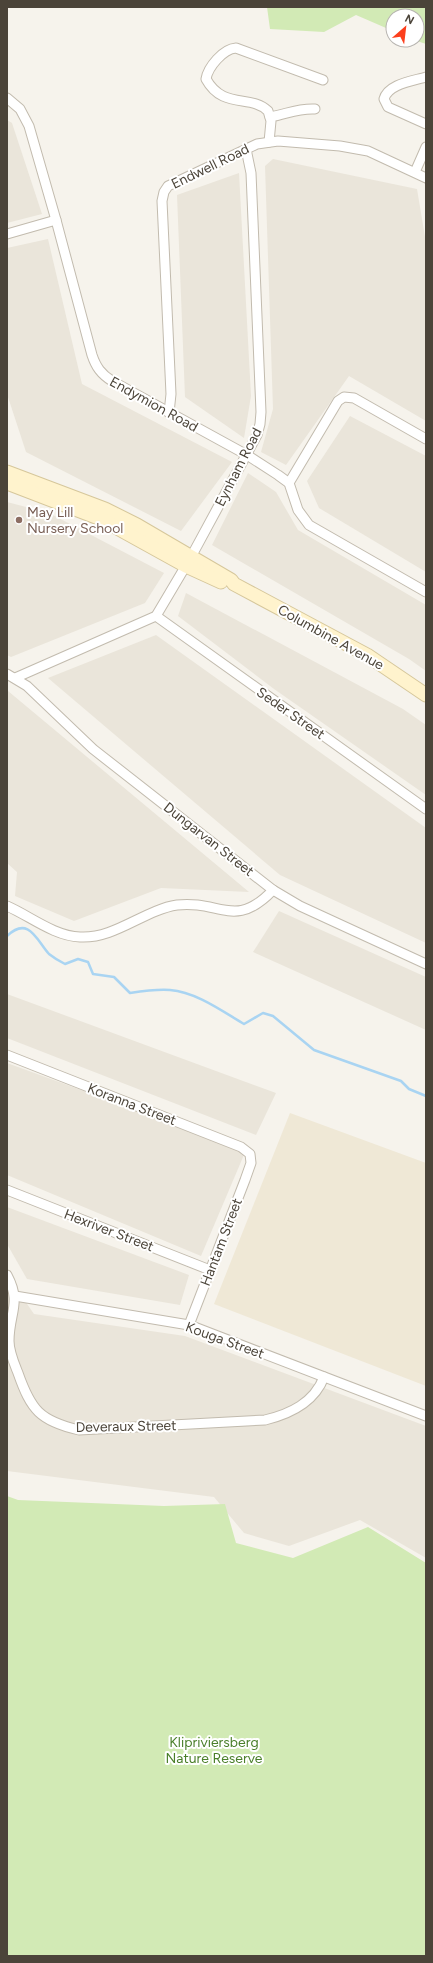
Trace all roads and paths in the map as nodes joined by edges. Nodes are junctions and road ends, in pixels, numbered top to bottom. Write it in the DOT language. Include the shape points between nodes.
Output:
graph roads {
  1 [pos="426,77"];
  2 [pos="323,80"];
  3 [pos="7,98"];
  4 [pos="315,110"];
  5 [pos="270,117"];
  6 [pos="426,124"];
  7 [pos="269,142"];
  8 [pos="426,148"];
  9 [pos="246,149"];
  10 [pos="414,172"];
  11 [pos="426,178"];
  12 [pos="56,220"];
  13 [pos="7,234"];
  14 [pos="169,413"];
  15 [pos="426,438"];
  16 [pos="247,455"];
  17 [pos="7,472"];
  18 [pos="7,483"];
  19 [pos="289,483"];
  20 [pos="103,514"];
  21 [pos="189,561"];
  22 [pos="426,592"];
  23 [pos="156,616"];
  24 [pos="11,676"];
  25 [pos="426,695"];
  26 [pos="426,809"];
  27 [pos="273,890"];
  28 [pos="7,906"];
  29 [pos="426,964"];
  30 [pos="7,1055"];
  31 [pos="251,1158"];
  32 [pos="7,1190"];
  33 [pos="210,1270"];
  34 [pos="7,1275"];
  35 [pos="15,1296"];
  36 [pos="189,1325"];
  37 [pos="324,1377"];
  38 [pos="426,1416"];
  1 -- 6 [label="street" via="394,88 386,94 384,100 388,107"];
  2 -- 5 [label="street" via="249,52 236,48 228,50 209,71 206,79 210,86 224,97 264,108"];
  3 -- 12 [label="street, Endymion Road" via="20,109 29,126"];
  4 -- 5 [label="street" via="298,109"];
  5 -- 7 [label="street"];
  7 -- 9 [label="street, Endwell Road"];
  7 -- 10 [label="street, Endwell Road" via="355,148 382,156"];
  8 -- 10 [label="street"];
  9 -- 14 [label="street, Endwell Road" via="171,184 164,192 162,200 171,394"];
  9 -- 16 [label="street, Eynham Road" via="251,173 261,412 259,429"];
  10 -- 11 [label="street, Endwell Road"];
  12 -- 13 [label="street"];
  12 -- 14 [label="street, Endymion Road" via="97,367 112,381"];
  14 -- 16 [label="street, Endymion Road"];
  15 -- 19 [label="street" via="354,398 344,397 338,401"];
  16 -- 19 [label="street, Endymion Road"];
  16 -- 21 [label="street, Eynham Road"];
  17 -- 20 [label="main road, Columbine Avenue"];
  18 -- 20 [label="main road, Columbine Avenue"];
  19 -- 22 [label="street" via="298,510 309,525"];
  20 -- 21 [label="main road, Columbine Avenue"];
  21 -- 23 [label="street, Eynham Road"];
  21 -- 25 [label="main road, Columbine Avenue" via="229,585 234,584 367,655"];
  23 -- 24 [label="street"];
  23 -- 26 [label="street, Seder Street"];
  24 -- 27 [label="street, Dungarvan Street" via="27,686 93,748"];
  27 -- 28 [label="street" via="262,902 248,910 232,912 178,905 87,937 68,935"];
  27 -- 29 [label="street, Dungarvan Street" via="300,906"];
  30 -- 31 [label="street, Koranna Street" via="241,1147"];
  31 -- 33 [label="street, Hantam Street"];
  32 -- 33 [label="street, Hexriver Street"];
  33 -- 36 [label="street, Hantam Street"];
  34 -- 35 [label="street"];
  35 -- 36 [label="street, Kouga Street"];
  35 -- 37 [label="street, Deveraux Street" via="9,1337 10,1352 28,1399 40,1414 56,1424 79,1430 265,1420 283,1415 310,1400"];
  36 -- 37 [label="street, Kouga Street"];
  37 -- 38 [label="street, Kouga Street"];
}
